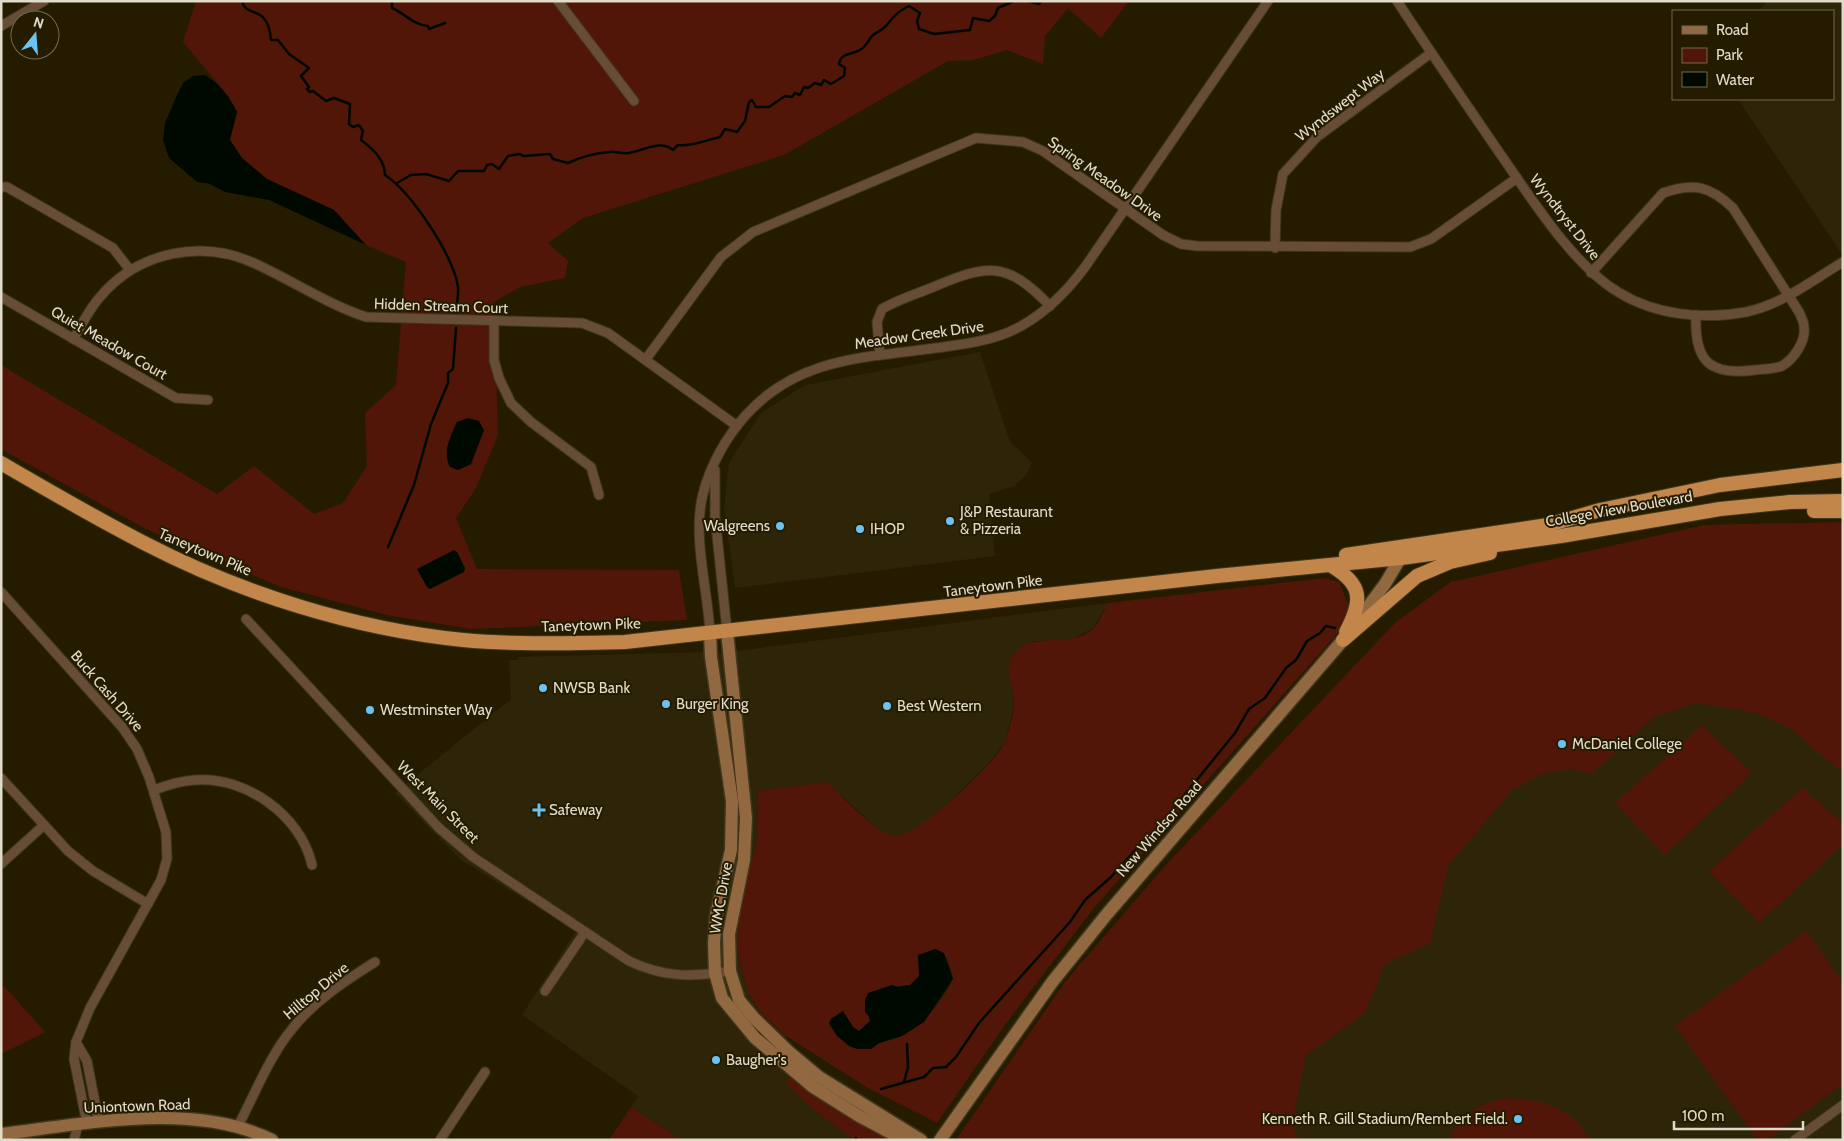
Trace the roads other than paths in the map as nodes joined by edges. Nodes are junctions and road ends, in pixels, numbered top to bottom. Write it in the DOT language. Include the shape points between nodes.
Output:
graph roads {
  1 [pos="44,1"];
  2 [pos="558,1"];
  3 [pos="1268,1"];
  4 [pos="1397,1"];
  5 [pos="1,26"];
  6 [pos="1431,53"];
  7 [pos="634,101"];
  8 [pos="1517,178"];
  9 [pos="1,187"];
  10 [pos="1124,209"];
  11 [pos="1275,248"];
  12 [pos="1843,262"];
  13 [pos="130,270"];
  14 [pos="1591,272"];
  15 [pos="1789,296"];
  16 [pos="1,297"];
  17 [pos="1050,306"];
  18 [pos="1696,315"];
  19 [pos="494,322"];
  20 [pos="74,339"];
  21 [pos="880,355"];
  22 [pos="646,359"];
  23 [pos="208,400"];
  24 [pos="737,426"];
  25 [pos="718,458"];
  26 [pos="1,463"];
  27 [pos="1843,470"];
  28 [pos="600,495"];
  29 [pos="1843,501"];
  30 [pos="1843,511"];
  31 [pos="1589,531"];
  32 [pos="1561,536"];
  33 [pos="1408,545"];
  34 [pos="1401,558"];
  35 [pos="1330,565"];
  36 [pos="1217,576"];
  37 [pos="1,592"];
  38 [pos="246,619"];
  39 [pos="727,631"];
  40 [pos="710,633"];
  41 [pos="1343,640"];
  42 [pos="1,778"];
  43 [pos="154,790"];
  44 [pos="44,825"];
  45 [pos="1,864"];
  46 [pos="312,865"];
  47 [pos="148,904"];
  48 [pos="585,932"];
  49 [pos="375,962"];
  50 [pos="730,970"];
  51 [pos="715,973"];
  52 [pos="545,991"];
  53 [pos="485,1072"];
  54 [pos="1843,1105"];
  55 [pos="88,1124"];
  56 [pos="238,1126"];
  57 [pos="1,1134"];
  58 [pos="74,1140"];
  59 [pos="272,1140"];
  60 [pos="440,1140"];
  61 [pos="904,1140"];
  62 [pos="921,1140"];
  63 [pos="940,1140"];
  64 [pos="1796,1140"];
  1 -- 5 [label="street"];
  2 -- 7 [label="street"];
  3 -- 10 [label="street, Meadow Creek Drive"];
  4 -- 6 [label="street, Wyndtryst Drive"];
  6 -- 8 [label="street, Wyndtryst Drive"];
  6 -- 11 [label="street, Wyndswept Way" via="1317,137 1283,174 1276,210"];
  8 -- 11 [label="street, Spring Meadow Drive" via="1431,239 1410,247"];
  8 -- 14 [label="street, Wyndtryst Drive"];
  9 -- 13 [label="street" via="114,248"];
  10 -- 11 [label="street, Spring Meadow Drive" via="1181,244"];
  10 -- 17 [label="street, Meadow Creek Drive" via="1075,281"];
  10 -- 22 [label="street, Spring Meadow Drive" via="1043,151 1023,142 976,138 747,236 721,257"];
  12 -- 15 [label="street, Wyndtryst Drive"];
  13 -- 19 [label="street, Hidden Stream Court" via="169,254 197,250 224,252 256,264 337,307 366,317"];
  13 -- 20 [label="street, Hidden Stream Court" via="99,297"];
  14 -- 15 [label="street" via="1663,193 1693,187 1719,195 1733,208"];
  14 -- 18 [label="street, Wyndtryst Drive" via="1618,292 1650,308"];
  15 -- 18 [label="street, Wyndtryst Drive" via="1746,312"];
  15 -- 18 [label="street" via="1804,326 1803,338 1792,358 1781,366 1737,372 1723,371 1710,364 1700,353 1695,340"];
  16 -- 20 [label="street, Quiet Meadow Court"];
  17 -- 21 [label="street, Meadow Creek Drive" via="1026,323 993,338"];
  17 -- 21 [label="street" via="1030,286 1014,276 992,270 972,272 882,309 876,322"];
  19 -- 22 [label="street, Hidden Stream Court" via="582,324 608,333"];
  19 -- 28 [label="street" via="494,360 498,378 512,402 532,422 591,467"];
  20 -- 23 [label="street, Quiet Meadow Court" via="176,398"];
  21 -- 24 [label="street, Meadow Creek Drive" via="823,365 795,376 763,398"];
  22 -- 24 [label="street, Hidden Stream Court"];
  24 -- 25 [label="street, Meadow Creek Drive"];
  25 -- 39 [label="street, Meadow Creek Drive" via="714,476 715,516"];
  25 -- 40 [label="street, Meadow Creek Drive" via="702,495 700,522"];
  26 -- 40 [label="highway, Taneytown Pike" via="115,528 198,568 273,597 334,615 415,633 497,643 625,642"];
  27 -- 33 [label="highway, College View Boulevard" via="1720,485 1600,510 1548,525"];
  29 -- 31 [label="highway, College View Boulevard" via="1720,509"];
  30 -- 31 [label="highway" via="1777,512"];
  31 -- 32 [label="highway, College View Boulevard"];
  32 -- 34 [label="highway, College View Boulevard"];
  32 -- 41 [label="highway" via="1434,568 1403,587"];
  33 -- 34 [label="main road, New Windsor Road"];
  33 -- 36 [label="highway, Taneytown Pike"];
  34 -- 35 [label="highway, Taneytown Pike"];
  34 -- 41 [label="main road, New Windsor Road"];
  35 -- 36 [label="highway, Taneytown Pike"];
  35 -- 41 [label="highway" via="1350,579 1357,592 1355,615"];
  36 -- 39 [label="highway, Taneytown Pike"];
  37 -- 43 [label="street, Buck Cash Drive" via="122,727 137,749"];
  38 -- 48 [label="street, West Main Street" via="453,842"];
  39 -- 40 [label="highway, Taneytown Pike"];
  39 -- 50 [label="main road, WMC Drive" via="746,818 744,860 729,934"];
  40 -- 51 [label="main road, WMC Drive" via="733,823 731,850 716,915"];
  41 -- 63 [label="main road, New Windsor Road" via="1077,951"];
  42 -- 44 [label="street"];
  43 -- 46 [label="street" via="183,781 201,780 229,784 251,792 274,807 295,828 308,847"];
  43 -- 47 [label="street, Buck Cash Drive" via="168,845 161,880"];
  44 -- 45 [label="street"];
  44 -- 47 [label="street" via="80,861"];
  47 -- 55 [label="street, Buck Cash Drive" via="90,1008 76,1042 87,1060"];
  48 -- 51 [label="street, West Main Street" via="642,967 692,976"];
  48 -- 52 [label="street"];
  49 -- 56 [label="street, Hilltop Drive" via="348,978 298,1021 284,1040"];
  50 -- 51 [label="street, West Main Street"];
  50 -- 62 [label="main road, WMC Drive" via="739,1000 788,1051 819,1077"];
  51 -- 61 [label="main road, WMC Drive" via="722,998 755,1038 813,1087"];
  53 -- 60 [label="street"];
  54 -- 64 [label="street"];
  55 -- 56 [label="main road, Uniontown Road" via="181,1120"];
  55 -- 57 [label="main road, Uniontown Road"];
  55 -- 58 [label="street"];
  56 -- 59 [label="main road, Uniontown Road"];
}
